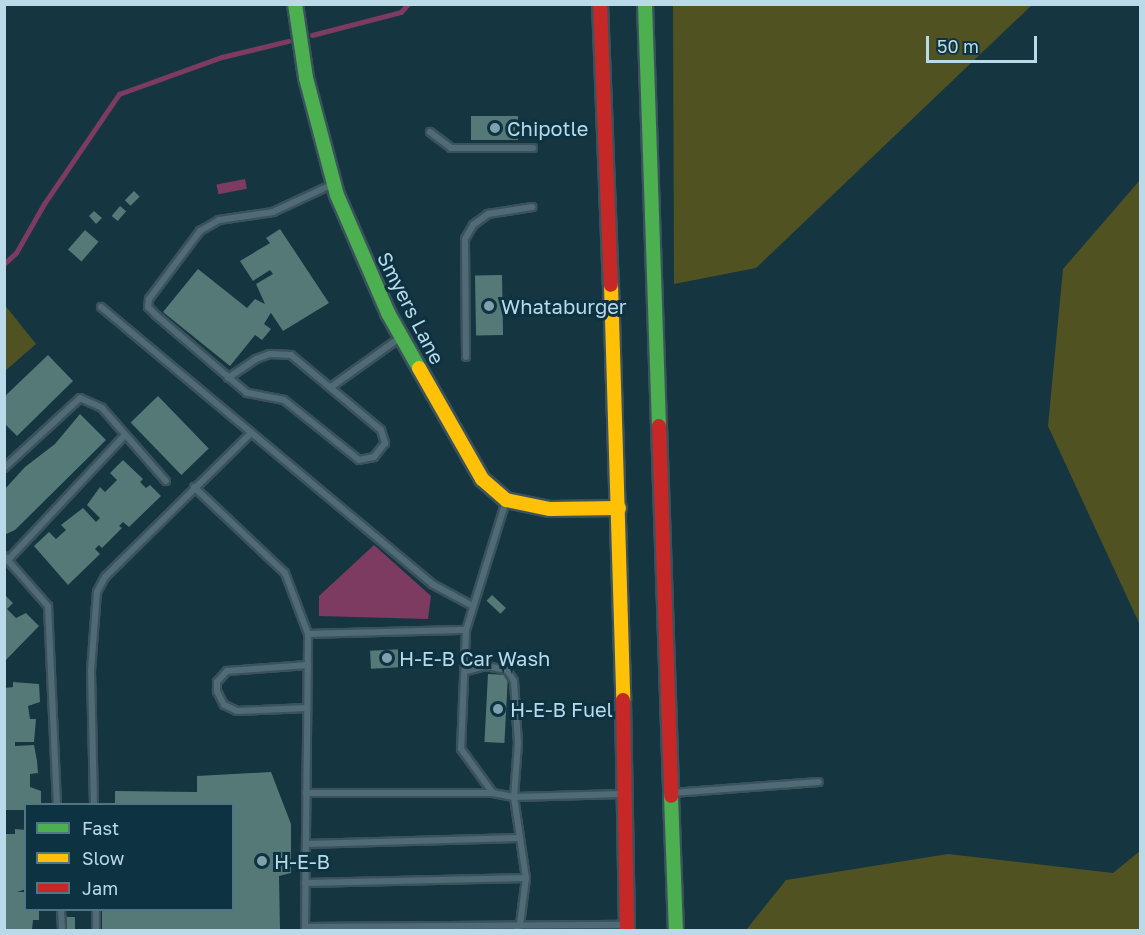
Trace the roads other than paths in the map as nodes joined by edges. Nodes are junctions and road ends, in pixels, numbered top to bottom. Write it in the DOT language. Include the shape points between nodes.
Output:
graph roads {
  1 [pos="295,4"];
  2 [pos="600,4"];
  3 [pos="645,4"];
  4 [pos="430,132"];
  5 [pos="533,148"];
  6 [pos="333,184"];
  7 [pos="532,207"];
  8 [pos="101,308"];
  9 [pos="402,337"];
  10 [pos="466,357"];
  11 [pos="228,378"];
  12 [pos="331,387"];
  13 [pos="251,433"];
  14 [pos="124,436"];
  15 [pos="4,468"];
  16 [pos="166,481"];
  17 [pos="194,488"];
  18 [pos="506,500"];
  19 [pos="619,508"];
  20 [pos="6,558"];
  21 [pos="471,605"];
  22 [pos="466,630"];
  23 [pos="308,634"];
  24 [pos="308,665"];
  25 [pos="466,671"];
  26 [pos="307,708"];
  27 [pos="819,782"];
  28 [pos="306,793"];
  29 [pos="494,793"];
  30 [pos="671,793"];
  31 [pos="622,794"];
  32 [pos="514,797"];
  33 [pos="57,803"];
  34 [pos="94,803"];
  35 [pos="518,838"];
  36 [pos="306,844"];
  37 [pos="526,878"];
  38 [pos="305,883"];
  39 [pos="62,911"];
  40 [pos="96,911"];
  41 [pos="518,928"];
  42 [pos="627,928"];
  43 [pos="305,929"];
  44 [pos="62,930"];
  45 [pos="96,930"];
  46 [pos="676,930"];
  1 -- 6 [label="main road, Smyers Lane" via="306,78"];
  2 -- 19 [label="main road"];
  3 -- 30 [label="main road"];
  4 -- 5 [label="lane" via="451,148"];
  6 -- 9 [label="main road, Smyers Lane" via="356,244"];
  6 -- 11 [label="lane" via="273,212 219,220 200,231 149,299 148,307"];
  7 -- 10 [label="lane" via="488,214 472,225 465,239"];
  8 -- 13 [label="lane"];
  9 -- 12 [label="lane"];
  9 -- 18 [label="main road, Smyers Lane" via="471,462 482,479"];
  11 -- 12 [label="lane" via="256,359 270,354 291,355"];
  11 -- 12 [label="lane" via="247,393 284,400 359,460 374,457 385,443 381,430"];
  13 -- 17 [label="lane"];
  13 -- 21 [label="lane" via="432,584"];
  14 -- 15 [label="lane" via="102,408 80,398"];
  14 -- 16 [label="lane"];
  14 -- 20 [label="lane"];
  17 -- 23 [label="lane" via="285,573"];
  17 -- 34 [label="lane" via="105,577 97,592 91,671"];
  18 -- 19 [label="main road, Smyers Lane" via="550,509"];
  18 -- 21 [label="lane"];
  19 -- 31 [label="main road"];
  20 -- 33 [label="lane" via="48,606"];
  21 -- 22 [label="lane"];
  22 -- 23 [label="lane"];
  22 -- 25 [label="lane"];
  23 -- 24 [label="lane"];
  24 -- 26 [label="lane"];
  24 -- 26 [label="lane" via="227,671 217,682 224,705 237,711"];
  25 -- 29 [label="lane" via="461,749"];
  25 -- 32 [label="lane" via="486,666 507,670 514,681 518,743"];
  26 -- 28 [label="lane"];
  27 -- 30 [label="lane"];
  28 -- 29 [label="lane"];
  28 -- 36 [label="lane"];
  29 -- 32 [label="lane"];
  30 -- 46 [label="main road"];
  31 -- 32 [label="lane"];
  31 -- 42 [label="main road"];
  32 -- 35 [label="lane"];
  35 -- 36 [label="lane"];
  35 -- 37 [label="lane"];
  36 -- 38 [label="lane"];
  37 -- 38 [label="lane"];
  37 -- 41 [label="lane"];
  38 -- 43 [label="lane"];
  39 -- 44 [label="lane"];
  40 -- 45 [label="lane"];
  41 -- 42 [label="lane"];
  41 -- 43 [label="lane"];
}
